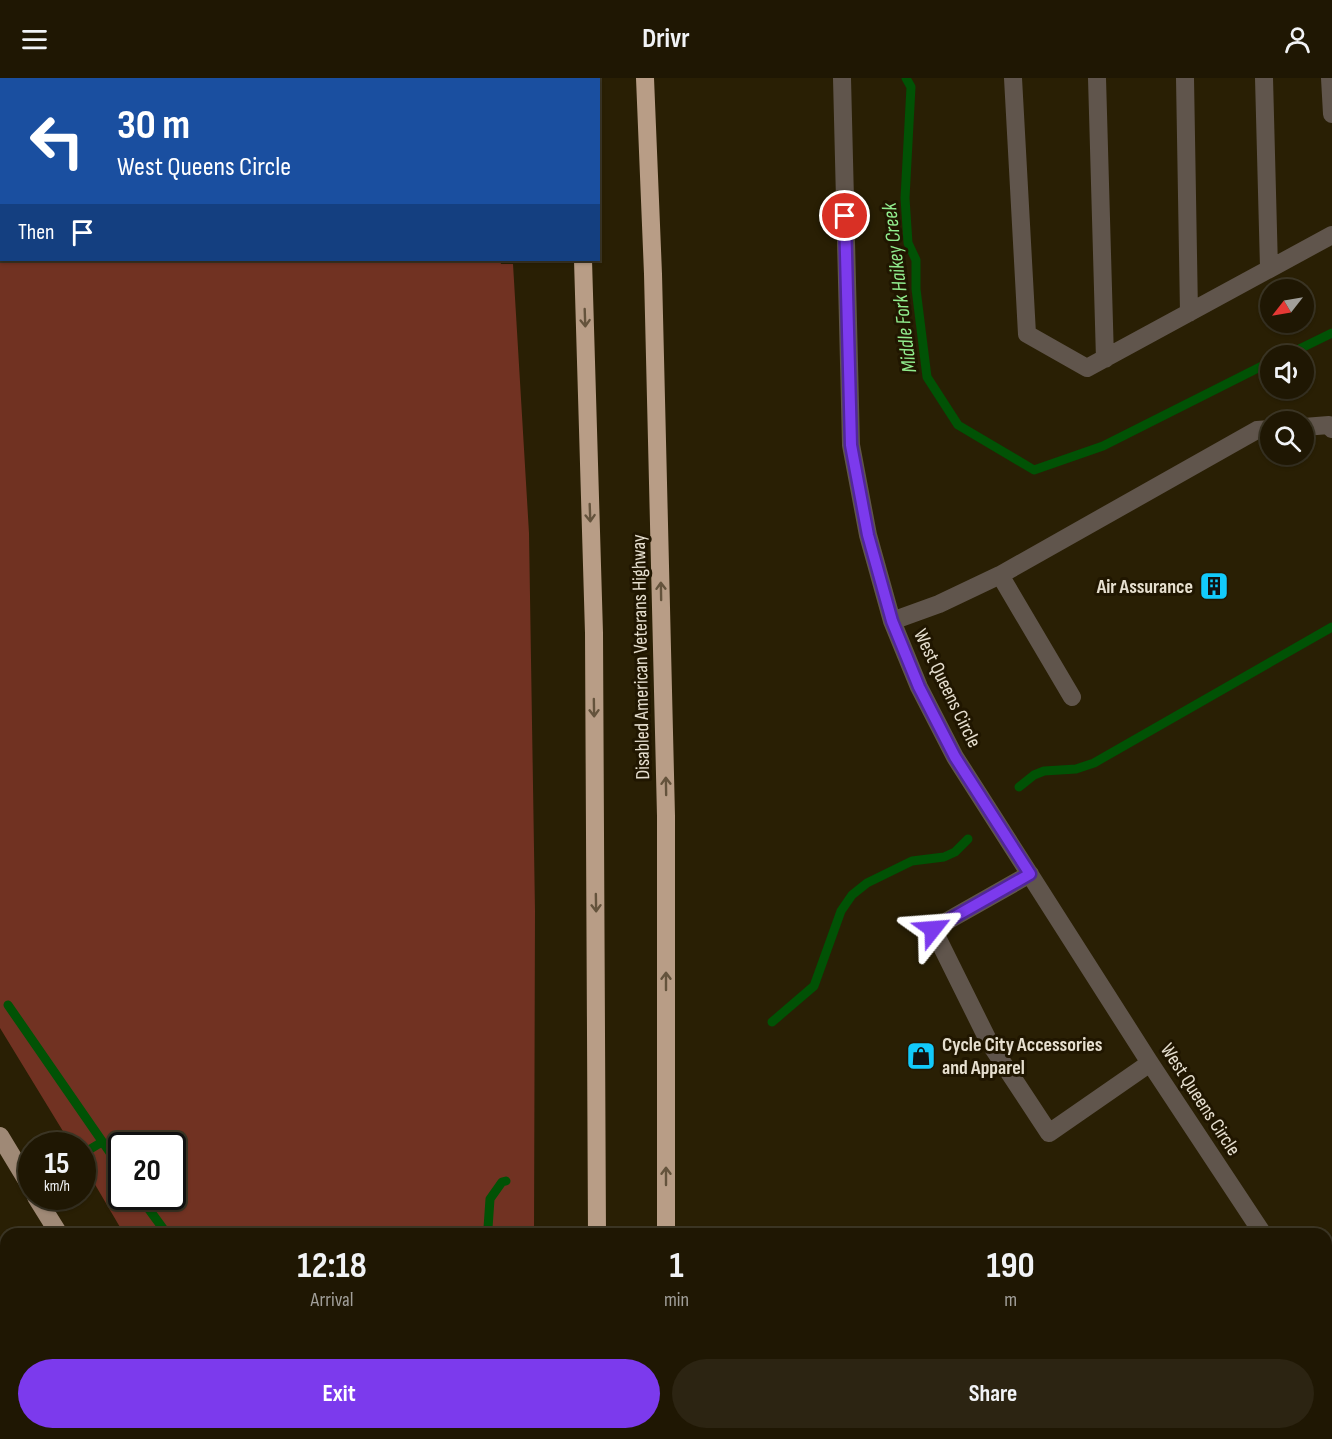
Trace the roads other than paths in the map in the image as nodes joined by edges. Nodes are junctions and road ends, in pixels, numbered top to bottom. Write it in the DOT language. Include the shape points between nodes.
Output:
graph roads {
  1 [pos="645,78"];
  2 [pos="842,78"];
  3 [pos="1013,78"];
  4 [pos="1097,78"];
  5 [pos="1185,78"];
  6 [pos="1264,78"];
  7 [pos="1330,78"];
  8 [pos="1332,114"];
  9 [pos="1332,235"];
  10 [pos="583,261"];
  11 [pos="1269,268"];
  12 [pos="1189,313"];
  13 [pos="1105,359"];
  14 [pos="1314,426"];
  15 [pos="1332,429"];
  16 [pos="1260,430"];
  17 [pos="1000,575"];
  18 [pos="892,621"];
  19 [pos="1072,697"];
  20 [pos="1030,874"];
  21 [pos="1150,1063"];
  22 [pos="0,1136"];
  23 [pos="18,1166"];
  24 [pos="44,1210"];
  25 [pos="55,1228"];
  26 [pos="597,1228"];
  27 [pos="666,1228"];
  28 [pos="1259,1228"];
  27 -- 1 [label="highway, Disabled American Veterans Highway, one-way" via="666,816"];
  2 -- 18 [label="street, West Queens Circle" via="851,445 868,535"];
  3 -- 13 [label="street" via="1026,334 1087,368"];
  4 -- 13 [label="street"];
  5 -- 12 [label="street"];
  6 -- 11 [label="street"];
  7 -- 8 [label="street"];
  9 -- 11 [label="street"];
  10 -- 26 [label="highway, one-way" via="594,633"];
  11 -- 12 [label="street"];
  12 -- 13 [label="street"];
  14 -- 15 [label="street" via="1329,425"];
  16 -- 17 [label="street"];
  17 -- 18 [label="street"];
  17 -- 19 [label="street"];
  18 -- 20 [label="street, West Queens Circle" via="919,687 955,757"];
  20 -- 21 [label="street, West Queens Circle"];
  20 -- 21 [label="street" via="933,929 989,1042 1049,1133"];
  21 -- 28 [label="street, West Queens Circle"];
  22 -- 23 [label="main road"];
  24 -- 25 [label="main road"];
}
